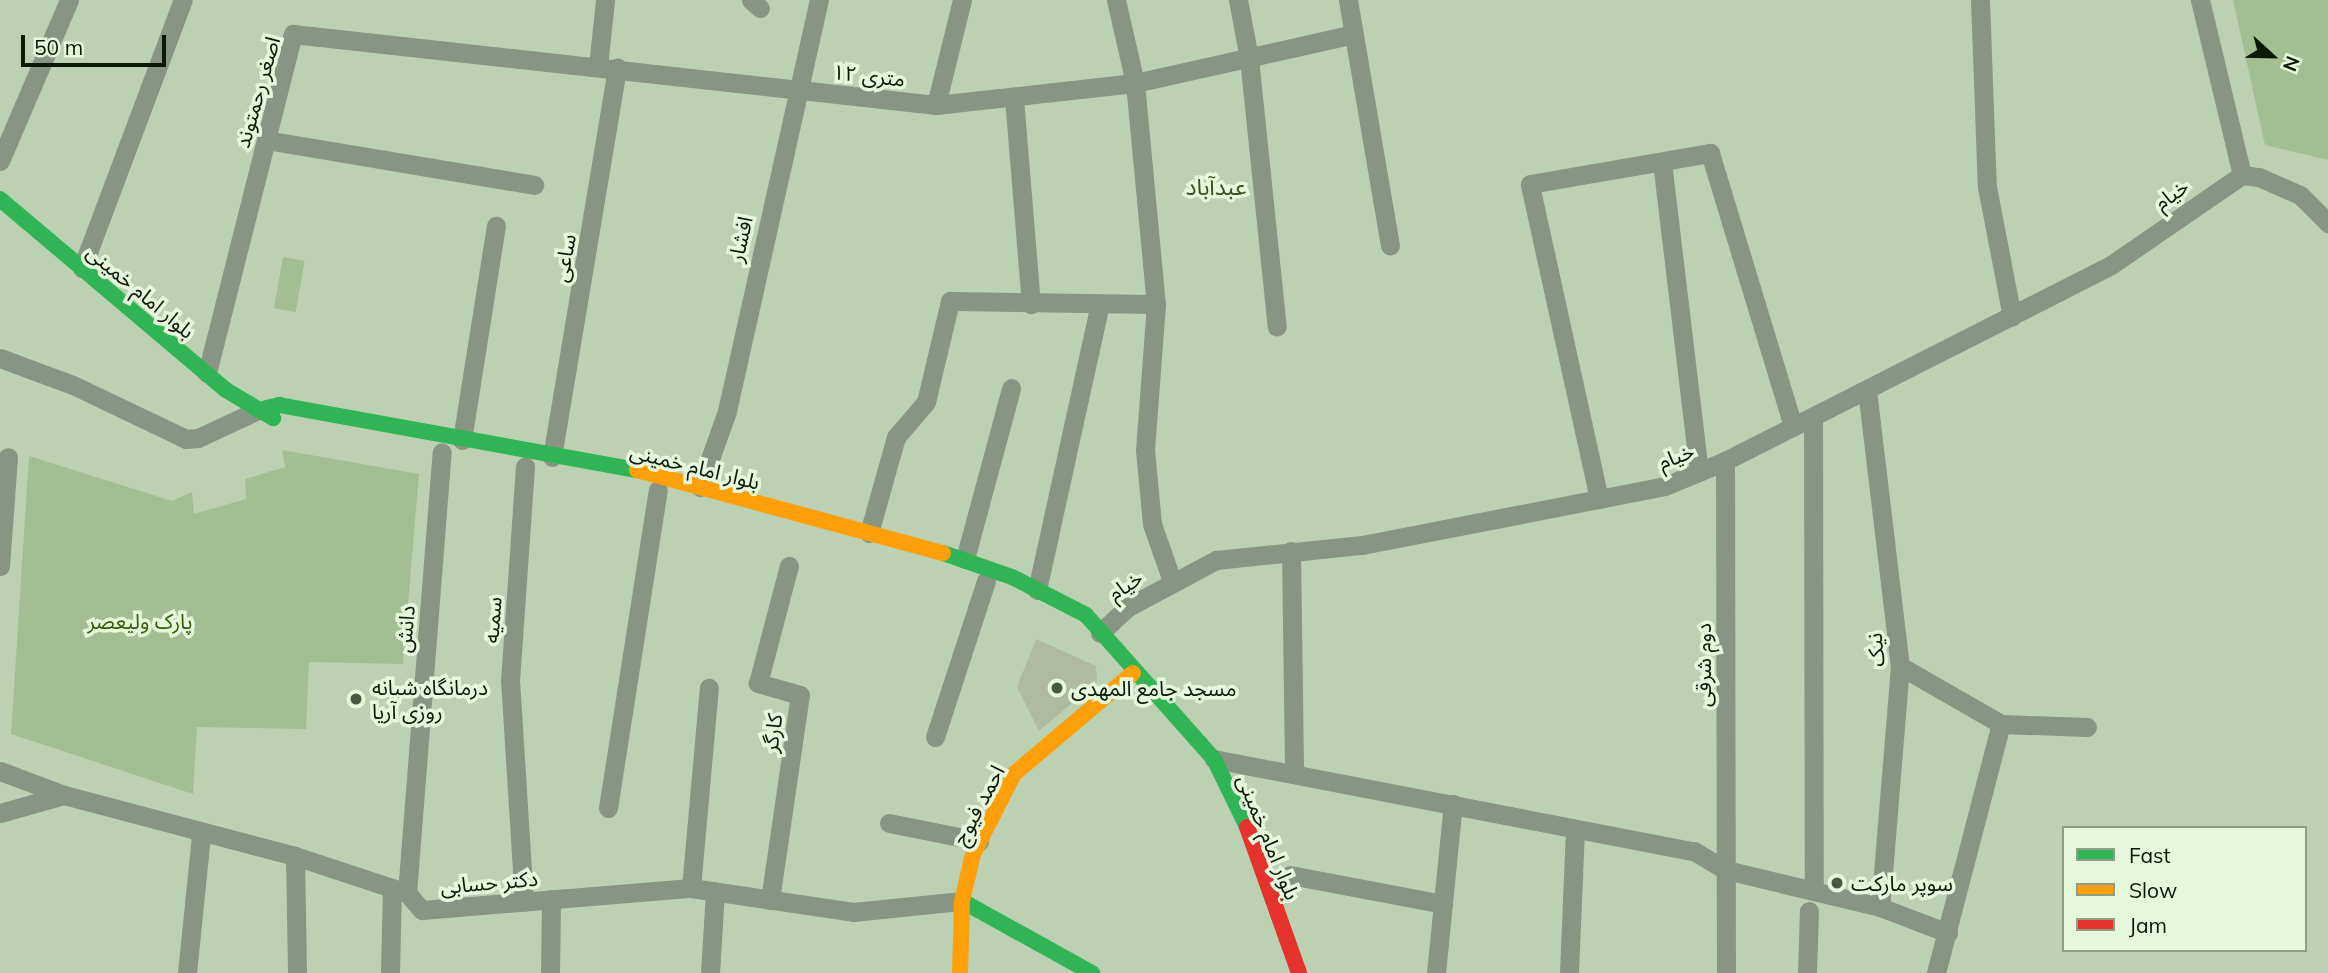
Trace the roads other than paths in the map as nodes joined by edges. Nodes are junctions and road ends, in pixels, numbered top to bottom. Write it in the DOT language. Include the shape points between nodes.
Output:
graph roads {
  1 [pos="69,0"];
  2 [pos="183,0"];
  3 [pos="605,0"];
  4 [pos="819,0"];
  5 [pos="962,0"];
  6 [pos="1116,0"];
  7 [pos="1237,0"];
  8 [pos="1348,0"];
  9 [pos="1980,0"];
  10 [pos="2200,0"];
  11 [pos="1354,34"];
  12 [pos="1249,58"];
  13 [pos="607,66"];
  14 [pos="1135,83"];
  15 [pos="797,90"];
  16 [pos="1014,98"];
  17 [pos="936,105"];
  18 [pos="266,140"];
  19 [pos="0,161"];
  20 [pos="1662,162"];
  21 [pos="2242,175"];
  22 [pos="534,186"];
  23 [pos="0,199"];
  24 [pos="2328,223"];
  25 [pos="496,226"];
  26 [pos="1390,245"];
  27 [pos="82,268"];
  28 [pos="1031,304"];
  29 [pos="1100,304"];
  30 [pos="1156,304"];
  31 [pos="2012,317"];
  32 [pos="1277,327"];
  33 [pos="0,358"];
  34 [pos="206,373"];
  35 [pos="1011,388"];
  36 [pos="1867,390"];
  37 [pos="258,410"];
  38 [pos="1813,417"];
  39 [pos="1793,427"];
  40 [pos="462,440"];
  41 [pos="442,452"];
  42 [pos="8,457"];
  43 [pos="552,457"];
  44 [pos="1725,461"];
  45 [pos="525,467"];
  46 [pos="1699,472"];
  47 [pos="700,487"];
  48 [pos="658,489"];
  49 [pos="1599,499"];
  50 [pos="869,533"];
  51 [pos="1290,551"];
  52 [pos="965,559"];
  53 [pos="0,566"];
  54 [pos="789,566"];
  55 [pos="986,581"];
  56 [pos="1172,581"];
  57 [pos="1037,590"];
  58 [pos="1100,633"];
  59 [pos="1900,666"];
  60 [pos="1133,673"];
  61 [pos="709,688"];
  62 [pos="2001,723"];
  63 [pos="2087,727"];
  64 [pos="935,737"];
  65 [pos="1214,759"];
  66 [pos="0,771"];
  67 [pos="1294,772"];
  68 [pos="64,795"];
  69 [pos="1453,804"];
  70 [pos="608,808"];
  71 [pos="0,813"];
  72 [pos="889,824"];
  73 [pos="1575,829"];
  74 [pos="201,834"];
  75 [pos="979,841"];
  76 [pos="295,856"];
  77 [pos="1726,870"];
  78 [pos="1290,875"];
  79 [pos="691,888"];
  80 [pos="1814,890"];
  81 [pos="399,891"];
  82 [pos="715,891"];
  83 [pos="551,899"];
  84 [pos="770,900"];
  85 [pos="962,901"];
  86 [pos="524,902"];
  87 [pos="1443,904"];
  88 [pos="1880,907"];
  89 [pos="1809,911"];
  90 [pos="1948,933"];
  91 [pos="187,973"];
  92 [pos="297,973"];
  93 [pos="390,973"];
  94 [pos="550,973"];
  95 [pos="710,973"];
  96 [pos="960,973"];
  97 [pos="1092,973"];
  98 [pos="1299,973"];
  99 [pos="1436,973"];
  100 [pos="1569,973"];
  101 [pos="1726,973"];
  102 [pos="1807,973"];
  103 [pos="1936,973"];
  1 -- 19 [label="street"];
  2 -- 27 [label="street"];
  3 -- 13 [label="street, ساعی"];
  4 -- 15 [label="street, افشار"];
  5 -- 17 [label="street"];
  6 -- 14 [label="street"];
  7 -- 12 [label="street"];
  8 -- 11 [label="street"];
  9 -- 31 [label="street" via="1981,123 1987,187"];
  10 -- 21 [label="street"];
  11 -- 12 [label="street, ۱۲ متری"];
  11 -- 26 [label="street"];
  12 -- 14 [label="street, ۱۲ متری"];
  12 -- 32 [label="street"];
  13 -- 15 [label="street, ۱۲ متری"];
  13 -- 18 [label="street, اصغر رحمتوند" via="293,34"];
  13 -- 43 [label="street, ساعی"];
  14 -- 16 [label="street, ۱۲ متری"];
  14 -- 30 [label="street"];
  15 -- 17 [label="street, ۱۲ متری"];
  15 -- 47 [label="street, افشار" via="727,411"];
  16 -- 17 [label="street, ۱۲ متری"];
  16 -- 28 [label="street"];
  18 -- 22 [label="street"];
  18 -- 34 [label="street, اصغر رحمتوند"];
  20 -- 39 [label="street" via="1710,153"];
  20 -- 46 [label="street"];
  20 -- 49 [label="street" via="1530,184"];
  21 -- 24 [label="street" via="2259,177 2300,195"];
  21 -- 31 [label="street, خیام" via="2112,265"];
  23 -- 27 [label="street, بلوار امام خمینی"];
  25 -- 40 [label="street"];
  27 -- 34 [label="street, بلوار امام خمینی"];
  28 -- 29 [label="street"];
  28 -- 50 [label="street" via="950,301 926,402 896,437"];
  29 -- 30 [label="street"];
  29 -- 57 [label="street"];
  30 -- 56 [label="street" via="1145,450 1152,524"];
  31 -- 36 [label="street, خیام"];
  33 -- 37 [label="street" via="73,385 186,439 198,438"];
  34 -- 37 [label="street, بلوار امام خمینی"];
  35 -- 52 [label="street"];
  36 -- 38 [label="street, خیام"];
  36 -- 59 [label="street, نیک"];
  37 -- 40 [label="street, بلوار امام خمینی" via="279,405"];
  37 -- 41 [label="street, بلوار امام خمینی" via="275,419"];
  38 -- 39 [label="street, خیام"];
  38 -- 80 [label="street"];
  39 -- 44 [label="street, خیام"];
  40 -- 43 [label="street, بلوار امام خمینی"];
  41 -- 45 [label="street, بلوار امام خمینی"];
  41 -- 81 [label="street, دانش"];
  42 -- 53 [label="street"];
  43 -- 47 [label="street, بلوار امام خمینی"];
  44 -- 46 [label="street, خیام"];
  44 -- 77 [label="street, دوم شرقی"];
  45 -- 48 [label="street, بلوار امام خمینی"];
  45 -- 86 [label="street, سمیه" via="510,681"];
  46 -- 49 [label="street, خیام" via="1665,486"];
  47 -- 50 [label="street, بلوار امام خمینی"];
  48 -- 55 [label="street, بلوار امام خمینی"];
  48 -- 70 [label="street"];
  49 -- 51 [label="street, خیام" via="1362,544"];
  50 -- 52 [label="street, بلوار امام خمینی"];
  51 -- 56 [label="street, خیام" via="1216,560"];
  51 -- 67 [label="street"];
  52 -- 57 [label="street, بلوار امام خمینی"];
  54 -- 84 [label="street, کارگر" via="758,683 800,695"];
  55 -- 58 [label="street, بلوار امام خمینی"];
  55 -- 64 [label="street"];
  56 -- 58 [label="street, خیام" via="1128,607"];
  57 -- 58 [label="street, بلوار امام خمینی" via="1086,615"];
  58 -- 60 [label="street, بلوار امام خمینی"];
  59 -- 62 [label="street"];
  59 -- 88 [label="street, نیک"];
  60 -- 65 [label="street, بلوار امام خمینی"];
  60 -- 75 [label="street, احمد فیوج" via="1014,774"];
  61 -- 79 [label="street"];
  62 -- 63 [label="street"];
  62 -- 90 [label="street"];
  65 -- 67 [label="street"];
  65 -- 98 [label="street, بلوار امام خمینی" via="1245,822"];
  66 -- 68 [label="street, دکتر حسابی"];
  67 -- 69 [label="street"];
  68 -- 71 [label="street"];
  68 -- 74 [label="street, دکتر حسابی"];
  69 -- 73 [label="street"];
  69 -- 87 [label="street"];
  72 -- 75 [label="street"];
  73 -- 77 [label="street" via="1694,852"];
  73 -- 100 [label="street"];
  74 -- 76 [label="street, دکتر حسابی"];
  74 -- 91 [label="street"];
  75 -- 85 [label="street, احمد فیوج"];
  76 -- 81 [label="street, دکتر حسابی"];
  76 -- 92 [label="street"];
  77 -- 80 [label="street"];
  77 -- 101 [label="street, دوم شرقی"];
  78 -- 87 [label="street"];
  79 -- 82 [label="street, دکتر حسابی"];
  79 -- 83 [label="street, دکتر حسابی"];
  80 -- 88 [label="street"];
  81 -- 86 [label="street, دکتر حسابی" via="422,910"];
  81 -- 93 [label="street, دانش"];
  82 -- 84 [label="street, دکتر حسابی"];
  82 -- 95 [label="street"];
  83 -- 86 [label="street, دکتر حسابی"];
  83 -- 94 [label="street"];
  84 -- 85 [label="street, دکتر حسابی" via="853,912"];
  85 -- 96 [label="street, احمد فیوج"];
  85 -- 97 [label="street"];
  87 -- 99 [label="street"];
  88 -- 90 [label="street"];
  89 -- 102 [label="street"];
  90 -- 103 [label="street"];
}
